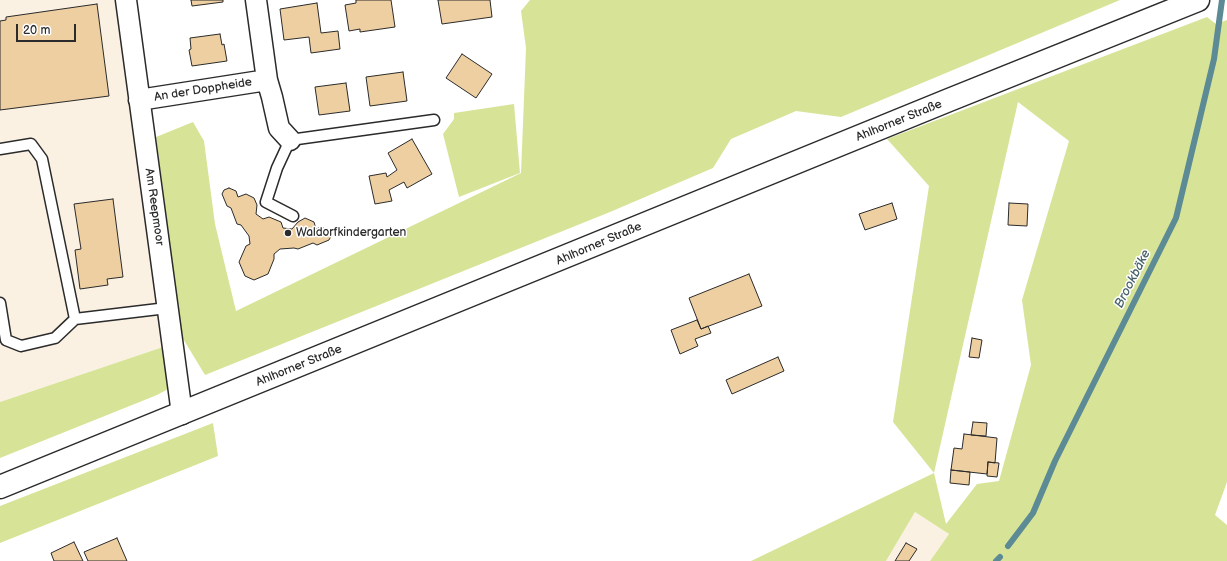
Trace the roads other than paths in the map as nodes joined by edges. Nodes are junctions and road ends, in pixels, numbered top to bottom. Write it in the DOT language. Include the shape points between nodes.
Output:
graph roads {
  1 [pos="126,0"];
  2 [pos="256,0"];
  3 [pos="1198,0"];
  4 [pos="267,80"];
  5 [pos="139,100"];
  6 [pos="434,120"];
  7 [pos="290,140"];
  8 [pos="0,148"];
  9 [pos="293,216"];
  10 [pos="0,303"];
  11 [pos="168,308"];
  12 [pos="75,319"];
  13 [pos="182,414"];
  14 [pos="0,488"];
  1 -- 5 [label="street, Am Reepmoor"];
  2 -- 4 [label="street, An der Doppheide"];
  3 -- 13 [label="street, Ahlhorner Straße"];
  4 -- 5 [label="street, An der Doppheide"];
  4 -- 7 [label="street, An der Doppheide" via="279,128"];
  5 -- 11 [label="street, Am Reepmoor"];
  6 -- 7 [label="lane"];
  7 -- 9 [label="lane" via="277,168 266,202"];
  8 -- 12 [label="lane" via="31,144 42,159"];
  10 -- 12 [label="lane" via="6,340 20,346 56,338"];
  11 -- 12 [label="lane"];
  11 -- 13 [label="street, Am Reepmoor"];
  13 -- 14 [label="street, Ahlhorner Straße"];
}
